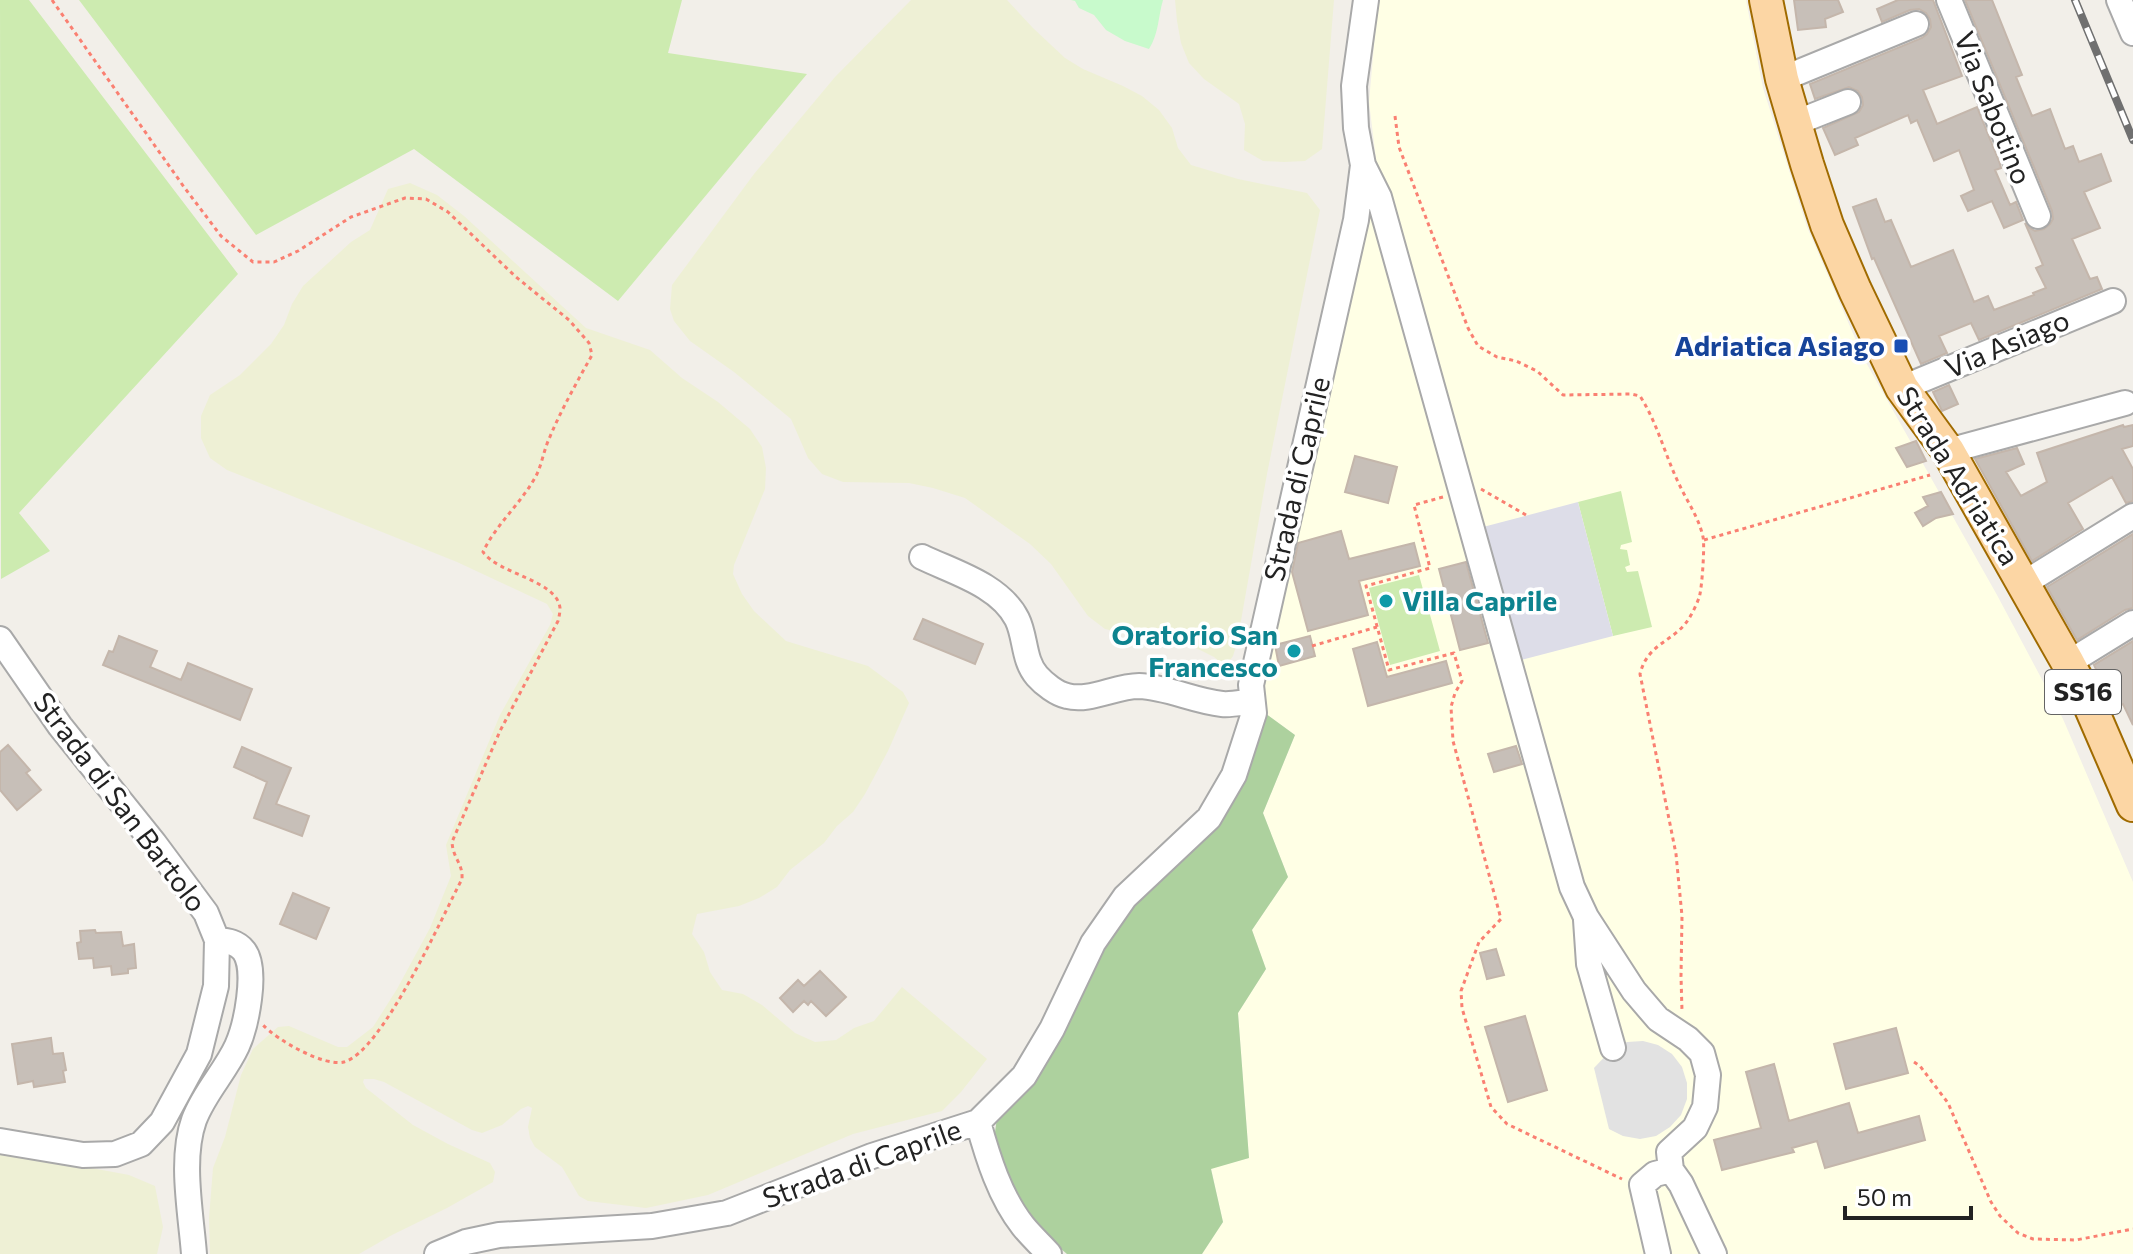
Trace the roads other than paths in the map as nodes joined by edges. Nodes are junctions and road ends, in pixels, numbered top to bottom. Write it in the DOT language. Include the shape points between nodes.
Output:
graph roads {
  1 [pos="1366,0"];
  2 [pos="1766,0"];
  3 [pos="1949,0"];
  4 [pos="2119,0"];
  5 [pos="1916,24"];
  6 [pos="2133,33"];
  7 [pos="1782,79"];
  8 [pos="1848,102"];
  9 [pos="1795,123"];
  10 [pos="1363,165"];
  11 [pos="2038,216"];
  12 [pos="2113,301"];
  13 [pos="1902,388"];
  14 [pos="2125,403"];
  15 [pos="1939,463"];
  16 [pos="2133,516"];
  17 [pos="922,557"];
  18 [pos="2023,584"];
  19 [pos="2133,623"];
  20 [pos="0,639"];
  21 [pos="2068,663"];
  22 [pos="1252,701"];
  23 [pos="2133,805"];
  24 [pos="1586,917"];
  25 [pos="217,940"];
  26 [pos="1613,1048"];
  27 [pos="978,1122"];
  28 [pos="0,1141"];
  29 [pos="1671,1170"];
  30 [pos="194,1254"];
  31 [pos="437,1254"];
  32 [pos="1049,1254"];
  33 [pos="1658,1254"];
  34 [pos="1714,1254"];
  1 -- 10 [label="street, Strada di Caprile" via="1354,86"];
  2 -- 7 [label="main road, Strada Adriatica / SS16"];
  3 -- 11 [label="street, Via Sabotino"];
  4 -- 6 [label="street"];
  5 -- 7 [label="street"];
  7 -- 9 [label="main road, Strada Adriatica / SS16"];
  8 -- 9 [label="street"];
  9 -- 13 [label="main road, Strada Adriatica / SS16" via="1827,225"];
  10 -- 22 [label="street, Strada di Caprile" via="1356,220 1251,685"];
  10 -- 24 [label="street" via="1379,197 1572,887"];
  12 -- 13 [label="street, Via Asiago"];
  13 -- 15 [label="main road, Strada Adriatica / SS16"];
  14 -- 15 [label="street"];
  15 -- 18 [label="main road, Strada Adriatica / SS16"];
  16 -- 18 [label="street"];
  17 -- 22 [label="street" via="999,597 1017,619 1036,675 1067,697 1141,686 1223,704"];
  18 -- 21 [label="main road, Strada Adriatica / SS16"];
  19 -- 21 [label="street"];
  20 -- 25 [label="street, Strada di San Bartolo" via="60,726 206,913"];
  21 -- 23 [label="main road, Strada Adriatica / SS16"];
  22 -- 27 [label="street, Strada di Caprile" via="1254,713 1234,775 1209,818 1125,897 1093,943 1024,1076"];
  24 -- 26 [label="street" via="1589,964"];
  24 -- 29 [label="street" via="1658,1019 1702,1053 1708,1075 1705,1107 1695,1128 1669,1152"];
  25 -- 28 [label="street, Strada di San Bartolo" via="216,986 199,1054 162,1122 141,1144 115,1154 83,1155"];
  25 -- 30 [label="street" via="234,942 246,953 250,972 245,1020 236,1046 194,1120 189,1142"];
  27 -- 31 [label="street, Strada di Caprile" via="872,1156 727,1213 652,1226 499,1235"];
  27 -- 32 [label="street" via="1006,1198"];
  29 -- 33 [label="street" via="1642,1185"];
  29 -- 34 [label="street"];
}
